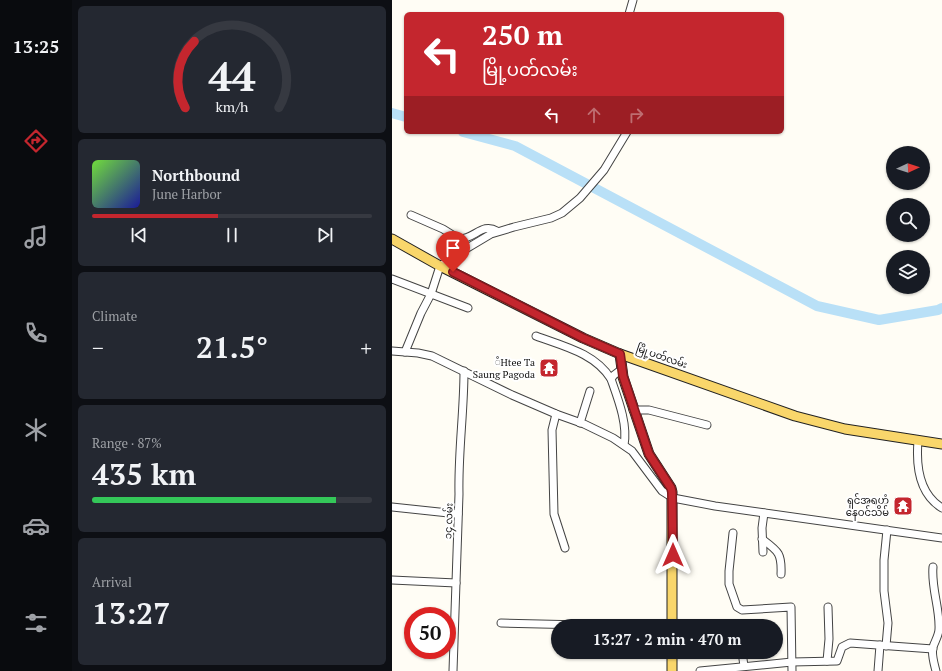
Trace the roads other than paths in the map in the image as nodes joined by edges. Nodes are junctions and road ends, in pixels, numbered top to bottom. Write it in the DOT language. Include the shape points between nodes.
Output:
graph roads {
  1 [pos="633,0"];
  2 [pos="629,12"];
  3 [pos="626,134"];
  4 [pos="630,134"];
  5 [pos="606,172"];
  6 [pos="589,191"];
  7 [pos="411,215"];
  8 [pos="497,232"];
  9 [pos="392,239"];
  10 [pos="485,239"];
  11 [pos="440,266"];
  12 [pos="392,279"];
  13 [pos="431,294"];
  14 [pos="468,308"];
  15 [pos="536,336"];
  16 [pos="392,351"];
  17 [pos="405,352"];
  18 [pos="620,354"];
  19 [pos="622,369"];
  20 [pos="464,371"];
  21 [pos="611,379"];
  22 [pos="590,391"];
  23 [pos="633,410"];
  24 [pos="556,414"];
  25 [pos="580,423"];
  26 [pos="707,425"];
  27 [pos="918,440"];
  28 [pos="942,444"];
  29 [pos="624,445"];
  30 [pos="673,498"];
  31 [pos="392,507"];
  32 [pos="942,508"];
  33 [pos="764,513"];
  34 [pos="458,514"];
  35 [pos="887,530"];
  36 [pos="732,533"];
  37 [pos="942,538"];
  38 [pos="762,539"];
  39 [pos="565,548"];
  40 [pos="762,552"];
  41 [pos="932,567"];
  42 [pos="781,574"];
  43 [pos="392,580"];
  44 [pos="456,583"];
  45 [pos="828,607"];
  46 [pos="672,619"];
  47 [pos="501,623"];
  48 [pos="551,624"];
  49 [pos="941,633"];
  50 [pos="883,646"];
  51 [pos="933,649"];
  52 [pos="672,659"];
  53 [pos="743,659"];
  54 [pos="792,662"];
  55 [pos="827,662"];
  56 [pos="744,666"];
  57 [pos="453,671"];
  58 [pos="672,671"];
  59 [pos="700,671"];
  60 [pos="792,671"];
  61 [pos="878,671"];
  62 [pos="936,671"];
  1 -- 2 [label="street"];
  3 -- 5 [label="street"];
  4 -- 5 [label="street"];
  5 -- 6 [label="street"];
  6 -- 8 [label="street" via="562,213 551,218"];
  6 -- 10 [label="street" via="575,208 559,219"];
  7 -- 8 [label="street" via="459,239 488,228"];
  8 -- 10 [label="street"];
  9 -- 11 [label="main road, မြို့ပတ်လမ်း"];
  10 -- 11 [label="street"];
  11 -- 13 [label="street"];
  11 -- 18 [label="main road, မြို့ပတ်လမ်း"];
  12 -- 13 [label="street"];
  13 -- 14 [label="street"];
  13 -- 17 [label="street"];
  15 -- 21 [label="street" via="591,358"];
  16 -- 17 [label="street"];
  17 -- 20 [label="street" via="432,356"];
  18 -- 19 [label="main road"];
  18 -- 27 [label="main road, မြို့ပတ်လမ်း" via="796,416 845,429"];
  19 -- 21 [label="street"];
  19 -- 23 [label="main road"];
  20 -- 24 [label="street"];
  20 -- 34 [label="street, ၁၄ လမ်း"];
  21 -- 29 [label="street" via="623,419 626,437"];
  22 -- 25 [label="street"];
  23 -- 26 [label="street" via="649,410"];
  23 -- 30 [label="main road" via="649,454 671,488"];
  24 -- 25 [label="street"];
  24 -- 39 [label="street" via="552,430 554,514"];
  25 -- 29 [label="street"];
  27 -- 28 [label="main road, မြို့ပတ်လမ်း"];
  27 -- 32 [label="street" via="918,463 923,487 933,503"];
  29 -- 30 [label="street" via="662,491"];
  30 -- 33 [label="street"];
  30 -- 46 [label="main road"];
  31 -- 34 [label="street"];
  33 -- 35 [label="street"];
  33 -- 38 [label="street"];
  34 -- 44 [label="street, ၁၄ လမ်း"];
  35 -- 37 [label="street"];
  35 -- 50 [label="street" via="884,591 888,623"];
  36 -- 54 [label="street" via="728,571 737,607 742,610 791,607"];
  38 -- 40 [label="street"];
  38 -- 42 [label="street" via="779,552"];
  41 -- 49 [label="street"];
  43 -- 44 [label="street"];
  44 -- 57 [label="street, ၁၄ လမ်း"];
  45 -- 55 [label="street"];
  47 -- 48 [label="street"];
  49 -- 51 [label="street"];
  50 -- 51 [label="street"];
  50 -- 55 [label="street" via="846,644 842,647 837,661"];
  50 -- 61 [label="street"];
  51 -- 62 [label="street"];
  52 -- 58 [label="main road"];
  53 -- 56 [label="street"];
  54 -- 55 [label="street"];
  54 -- 56 [label="street"];
  54 -- 60 [label="street"];
  56 -- 59 [label="street"];
}
